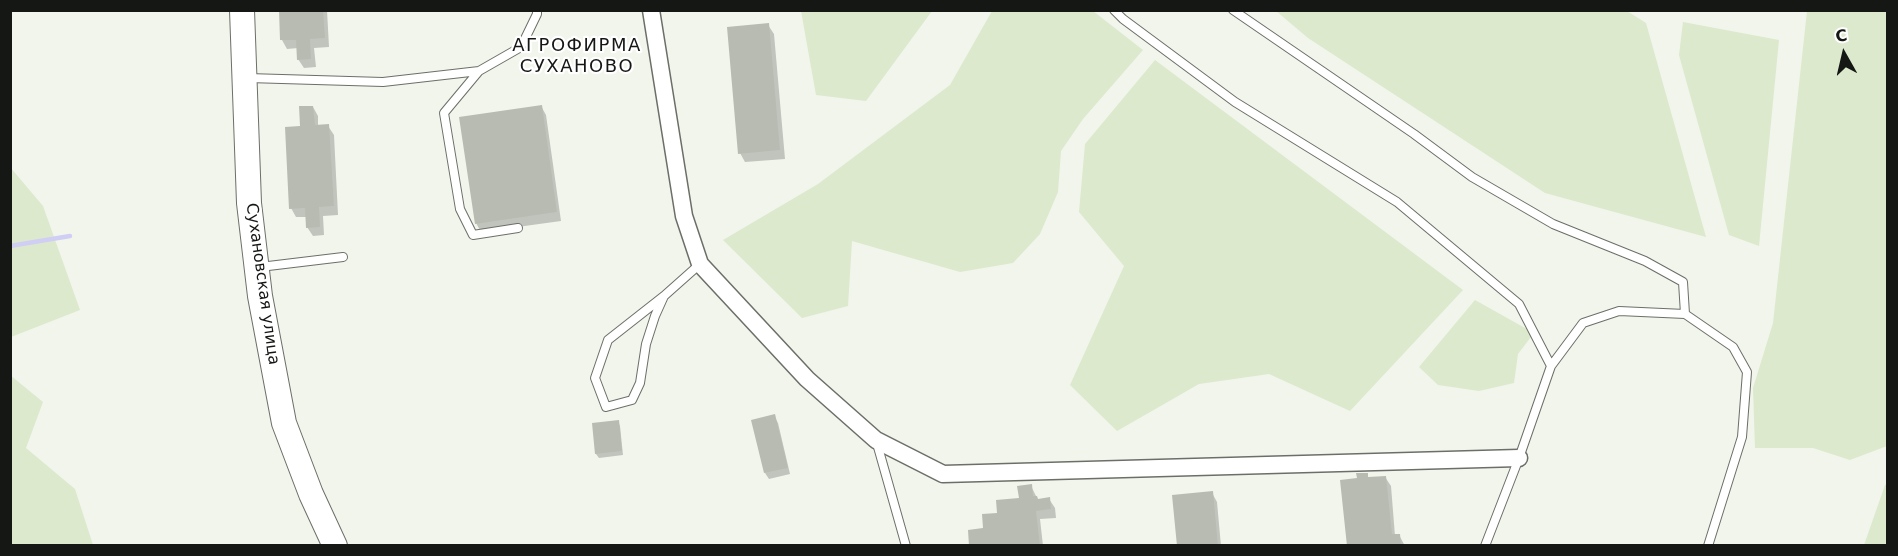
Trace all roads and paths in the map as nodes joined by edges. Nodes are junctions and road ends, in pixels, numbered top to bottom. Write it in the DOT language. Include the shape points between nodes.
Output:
graph roads {
  1 [pos="242,10"];
  2 [pos="537,10"];
  3 [pos="651,10"];
  4 [pos="1114,10"];
  5 [pos="1233,10"];
  6 [pos="479,71"];
  7 [pos="244,78"];
  8 [pos="518,228"];
  9 [pos="343,257"];
  10 [pos="700,264"];
  11 [pos="257,267"];
  12 [pos="664,296"];
  13 [pos="1686,314"];
  14 [pos="1551,366"];
  15 [pos="876,440"];
  16 [pos="1519,458"];
  17 [pos="335,546"];
  18 [pos="906,546"];
  19 [pos="1485,546"];
  20 [pos="1708,546"];
  1 -- 7 [label="street, Сухановская улица"];
  2 -- 6 [label="lane" via="521,47"];
  3 -- 10 [label="street" via="684,216"];
  4 -- 14 [label="lane" via="1235,102 1397,202 1519,304"];
  5 -- 13 [label="lane" via="1472,177 1553,224 1646,261 1683,282"];
  6 -- 7 [label="lane" via="383,82"];
  6 -- 8 [label="lane" via="444,113 460,209 474,235"];
  7 -- 11 [label="street, Сухановская улица" via="249,203"];
  9 -- 11 [label="lane"];
  10 -- 12 [label="lane"];
  10 -- 15 [label="street" via="807,379"];
  11 -- 17 [label="street, Сухановская улица" via="284,423"];
  12 -- 12 [label="lane" via="608,340 595,378 606,407 632,400 640,383 646,344"];
  13 -- 14 [label="lane" via="1619,311 1583,323"];
  13 -- 20 [label="lane" via="1733,347 1747,372 1742,437"];
  14 -- 16 [label="lane"];
  15 -- 16 [label="street" via="943,474"];
  15 -- 18 [label="lane"];
  16 -- 19 [label="lane"];
}
